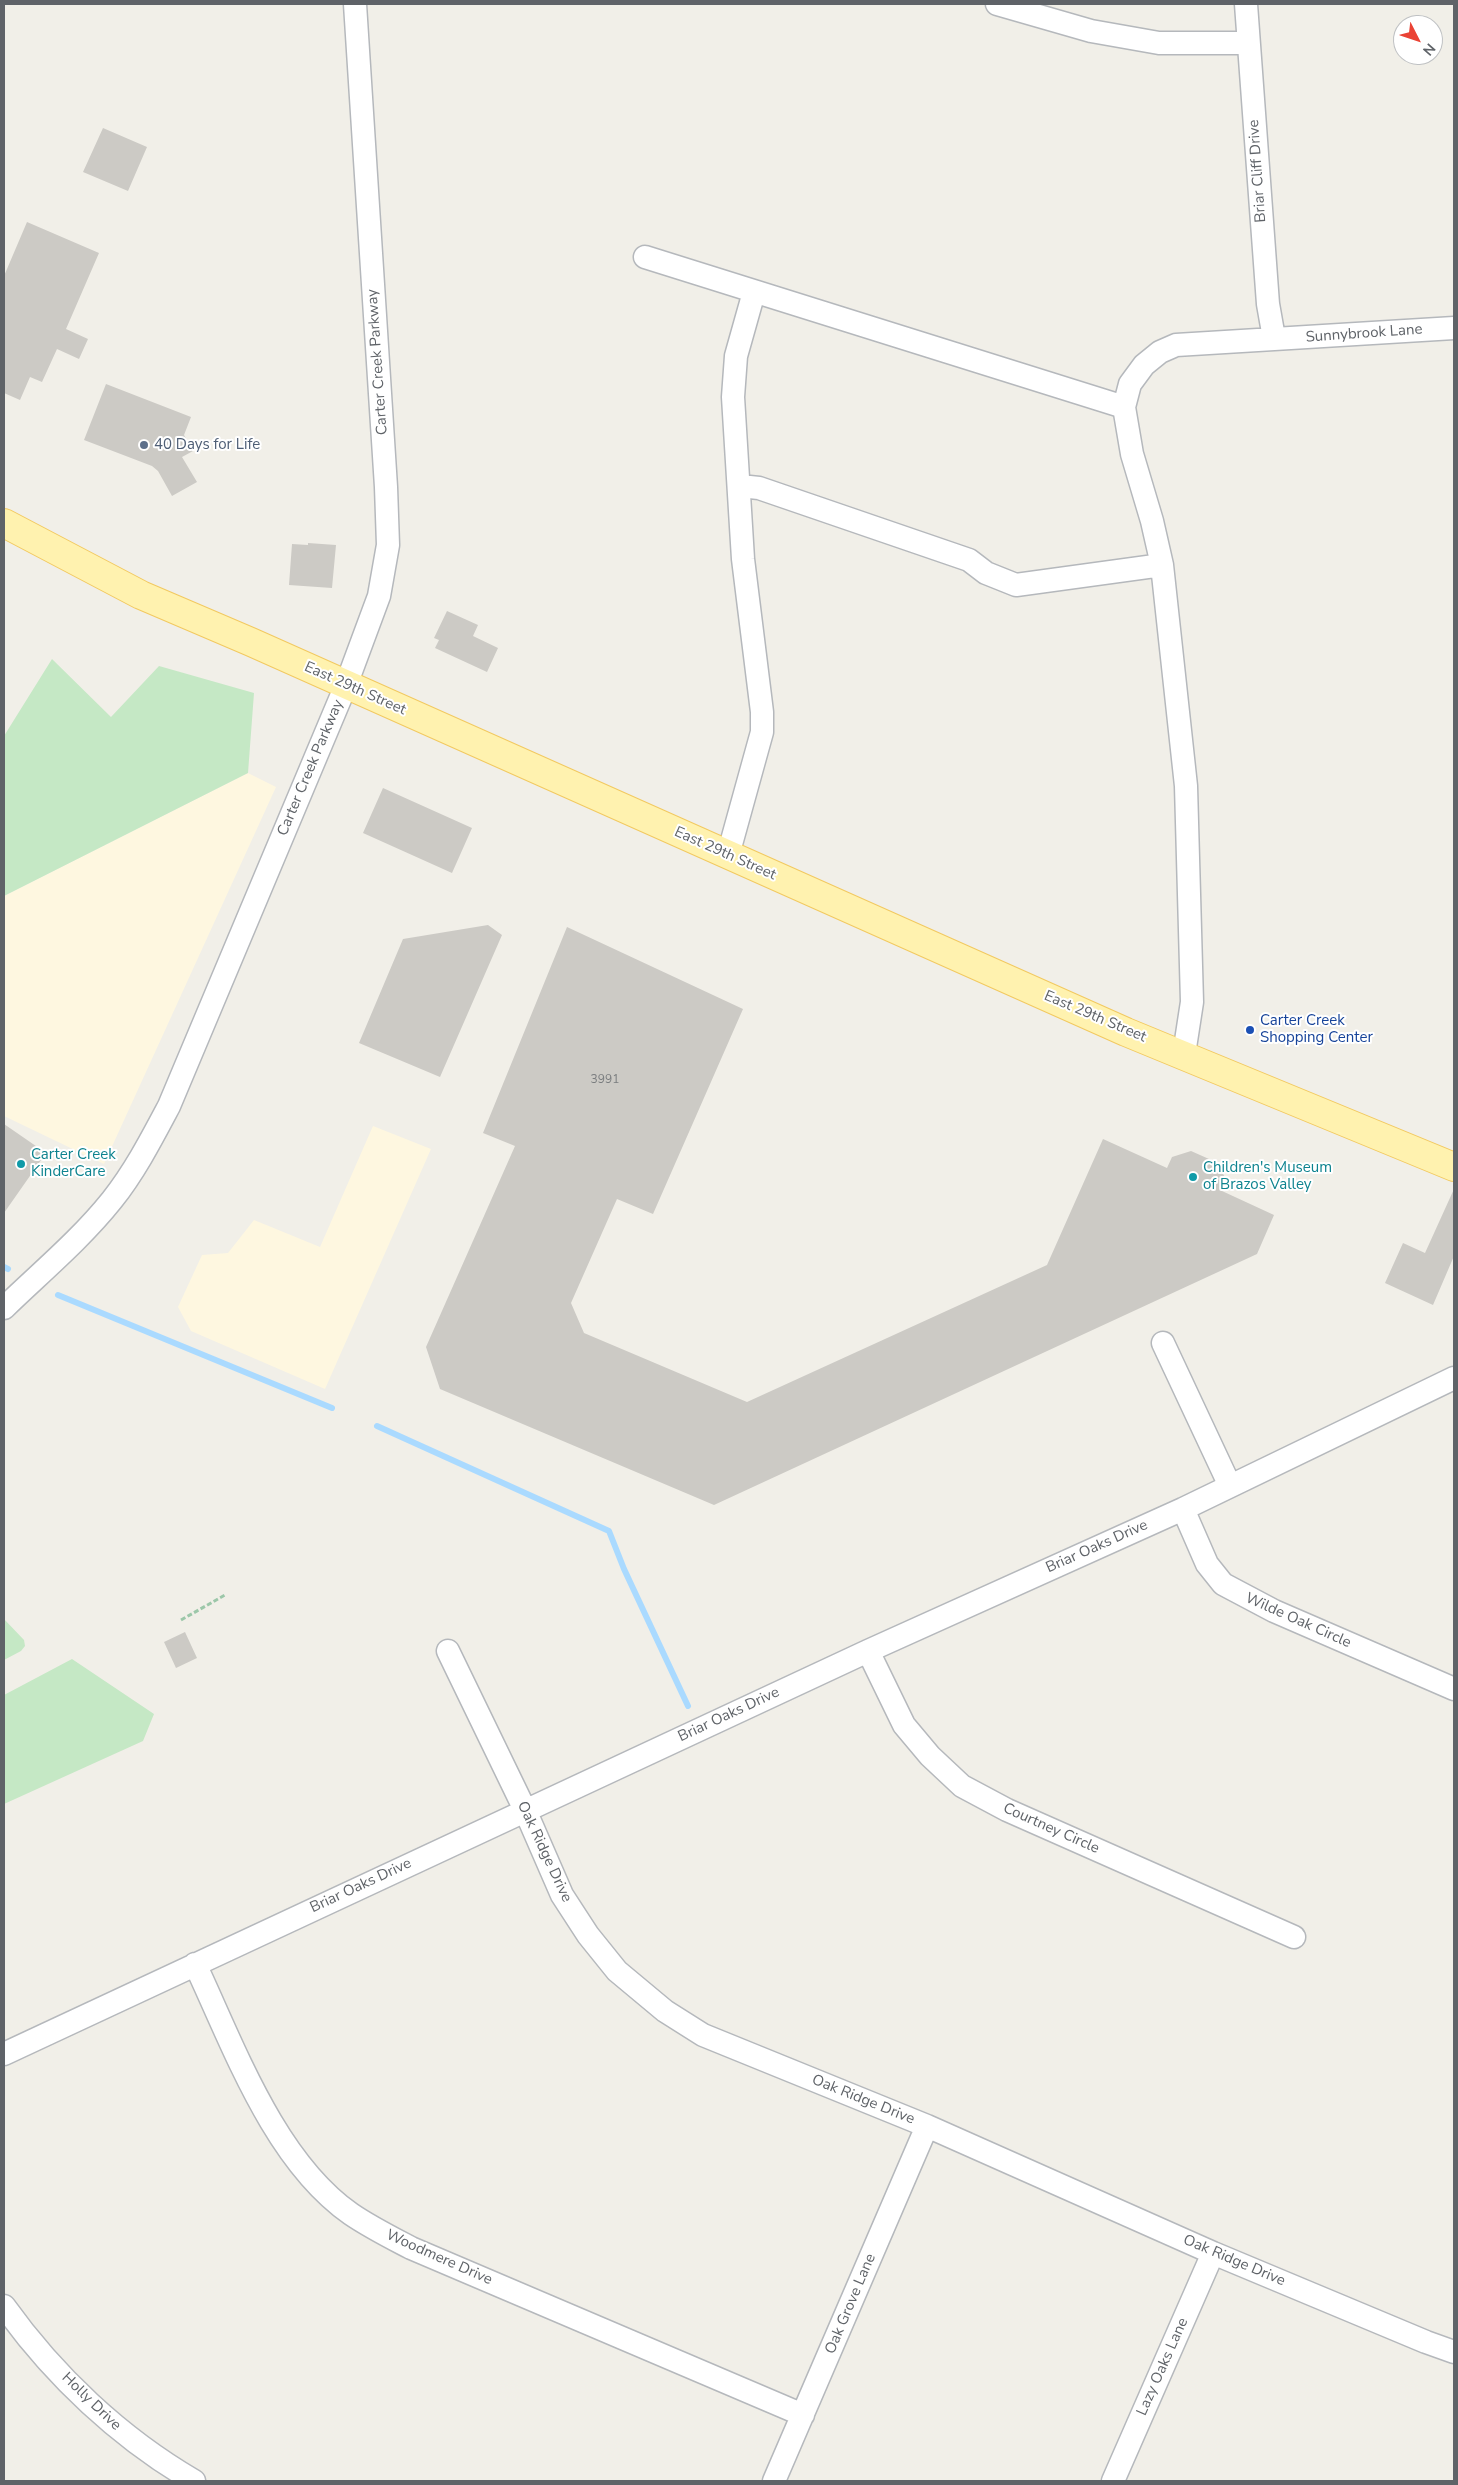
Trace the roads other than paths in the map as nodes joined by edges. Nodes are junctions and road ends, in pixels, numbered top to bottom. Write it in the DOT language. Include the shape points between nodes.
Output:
graph roads {
  1 [pos="355,4"];
  2 [pos="997,4"];
  3 [pos="1246,4"];
  4 [pos="1248,43"];
  5 [pos="645,257"];
  6 [pos="754,292"];
  7 [pos="1454,328"];
  8 [pos="1274,338"];
  9 [pos="1124,407"];
  10 [pos="740,486"];
  11 [pos="4,523"];
  12 [pos="1162,566"];
  13 [pos="346,685"];
  14 [pos="728,855"];
  15 [pos="1184,1054"];
  16 [pos="1454,1167"];
  17 [pos="4,1308"];
  18 [pos="1163,1343"];
  19 [pos="1454,1378"];
  20 [pos="1230,1486"];
  21 [pos="1183,1509"];
  22 [pos="448,1651"];
  23 [pos="868,1651"];
  24 [pos="1452,1685"];
  25 [pos="525,1810"];
  26 [pos="1294,1937"];
  27 [pos="195,1964"];
  28 [pos="4,2054"];
  29 [pos="927,2126"];
  30 [pos="1213,2253"];
  31 [pos="4,2306"];
  32 [pos="1454,2352"];
  33 [pos="803,2415"];
  34 [pos="194,2481"];
  35 [pos="774,2481"];
  36 [pos="1113,2481"];
  1 -- 13 [label="street, Carter Creek Parkway" via="388,545 379,596"];
  2 -- 4 [label="street" via="1091,31 1159,43"];
  3 -- 4 [label="street, Briar Cliff Drive"];
  4 -- 8 [label="street, Briar Cliff Drive" via="1268,304"];
  5 -- 6 [label="street"];
  6 -- 9 [label="street"];
  6 -- 10 [label="street" via="733,376"];
  7 -- 8 [label="street, Sunnybrook Lane"];
  8 -- 9 [label="street, Sunnybrook Lane" via="1176,345 1160,352 1144,365 1130,384"];
  9 -- 12 [label="street" via="1132,454"];
  10 -- 12 [label="street" via="759,488 968,560 986,573 1016,585"];
  10 -- 14 [label="street" via="742,540 762,732"];
  11 -- 13 [label="main road, East 29th Street" via="140,595"];
  12 -- 15 [label="street" via="1186,786 1192,1002"];
  13 -- 14 [label="main road, East 29th Street"];
  13 -- 17 [label="street, Carter Creek Parkway" via="161,1121 134,1170 112,1201 82,1235"];
  14 -- 15 [label="main road, East 29th Street" via="1126,1032"];
  15 -- 16 [label="main road, East 29th Street"];
  18 -- 20 [label="street"];
  19 -- 20 [label="street, Briar Oaks Drive"];
  20 -- 21 [label="street, Briar Oaks Drive"];
  21 -- 23 [label="street, Briar Oaks Drive"];
  21 -- 24 [label="street, Wilde Oak Circle" via="1207,1564 1222,1584 1274,1611"];
  22 -- 25 [label="street, Oak Ridge Drive"];
  23 -- 25 [label="street, Briar Oaks Drive"];
  23 -- 26 [label="street, Courtney Circle" via="904,1726 962,1786 1007,1810"];
  25 -- 27 [label="street, Briar Oaks Drive"];
  25 -- 29 [label="street, Oak Ridge Drive" via="562,1895 588,1935 617,1971 665,2011 703,2035"];
  27 -- 28 [label="street, Briar Oaks Drive"];
  27 -- 33 [label="street, Woodmere Drive" via="259,2100 286,2146 350,2213 411,2248"];
  29 -- 30 [label="street, Oak Ridge Drive"];
  29 -- 33 [label="street, Oak Grove Lane"];
  30 -- 32 [label="street, Oak Ridge Drive"];
  30 -- 36 [label="street, Lazy Oaks Lane"];
  31 -- 34 [label="street, Holly Drive" via="65,2379 129,2439"];
  33 -- 35 [label="street, Oak Grove Lane"];
}
